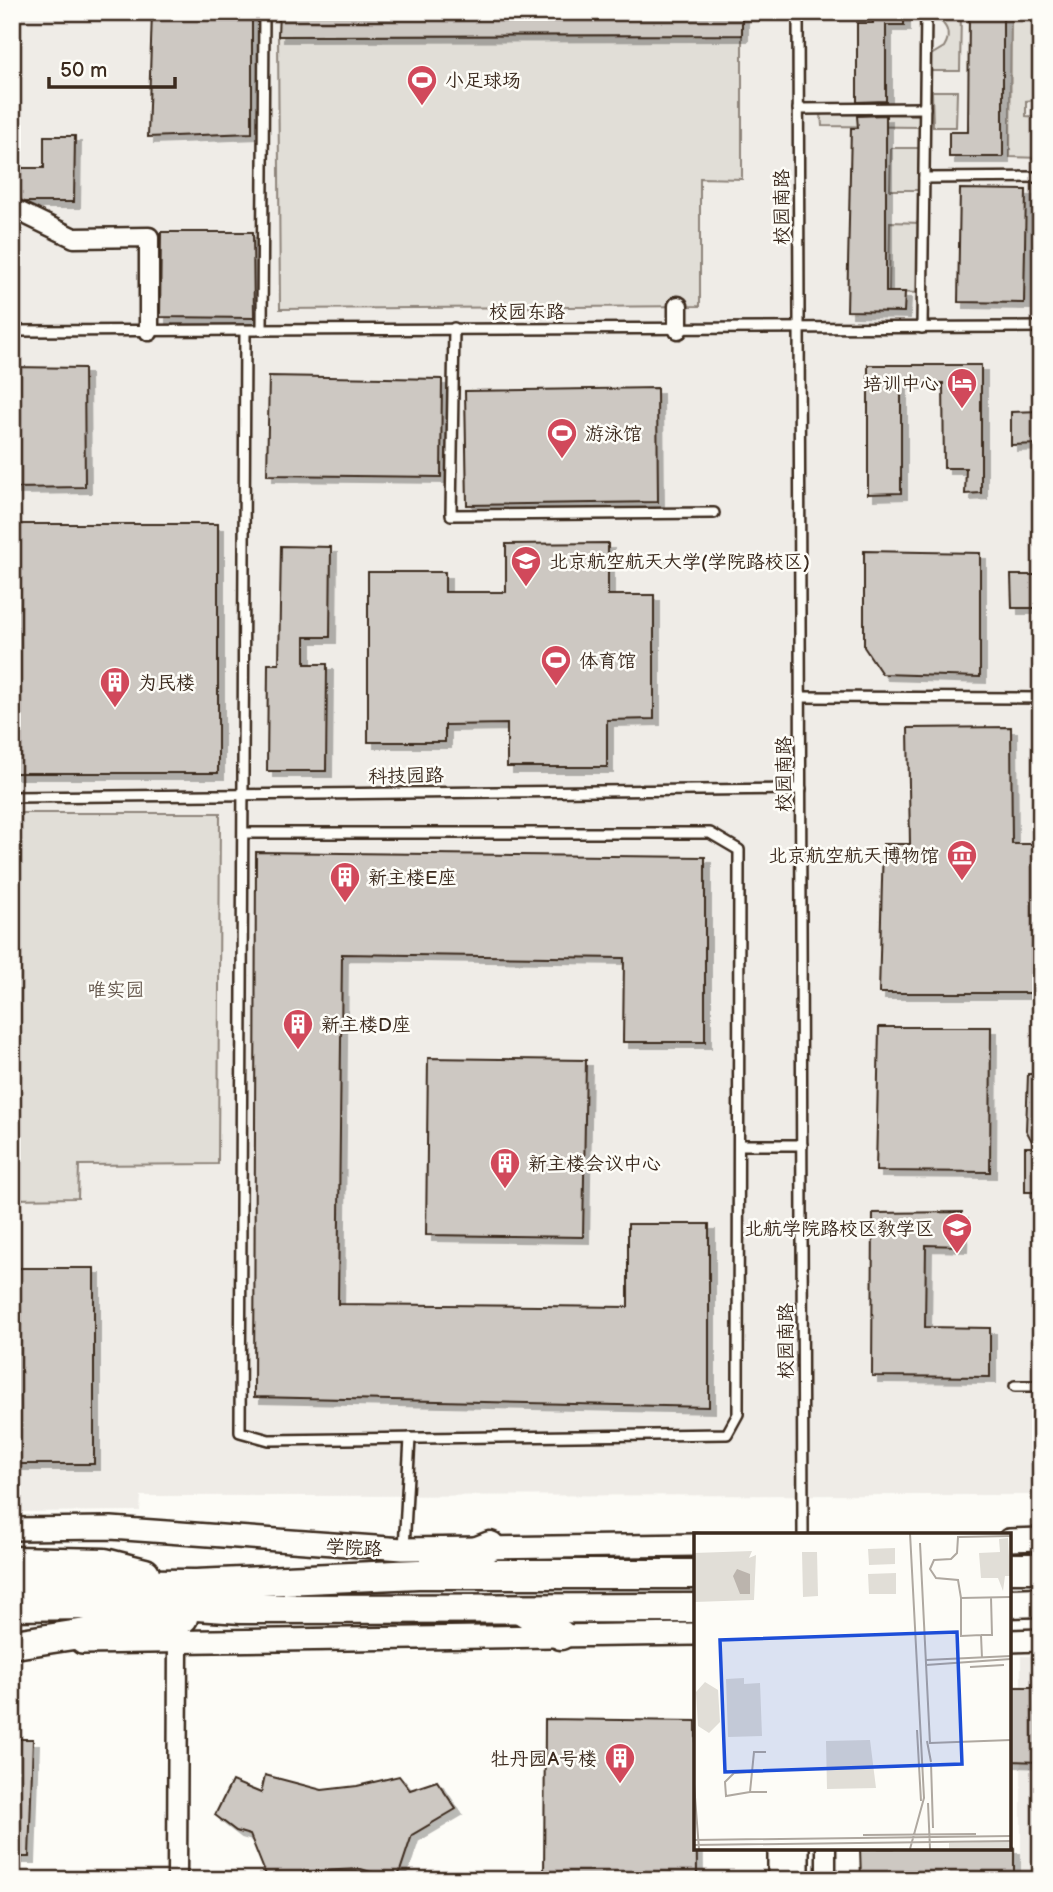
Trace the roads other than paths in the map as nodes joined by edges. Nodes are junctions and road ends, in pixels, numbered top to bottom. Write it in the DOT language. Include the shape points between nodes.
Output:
graph roads {
  1 [pos="264,12"];
  2 [pos="798,12"];
  3 [pos="926,12"];
  4 [pos="925,108"];
  5 [pos="799,109"];
  6 [pos="924,177"];
  7 [pos="1041,177"];
  8 [pos="12,208"];
  9 [pos="678,306"];
  10 [pos="1041,327"];
  11 [pos="454,328"];
  12 [pos="922,328"];
  13 [pos="678,329"];
  14 [pos="262,330"];
  15 [pos="799,330"];
  16 [pos="12,331"];
  17 [pos="149,331"];
  18 [pos="244,331"];
  19 [pos="715,513"];
  20 [pos="800,697"];
  21 [pos="1041,698"];
  22 [pos="800,789"];
  23 [pos="243,794"];
  24 [pos="12,797"];
  25 [pos="243,834"];
  26 [pos="739,1145"];
  27 [pos="802,1145"];
  28 [pos="1015,1386"];
  29 [pos="1041,1386"];
  30 [pos="410,1438"];
  31 [pos="12,1529"];
  32 [pos="803,1533"];
  33 [pos="1041,1539"];
  34 [pos="1011,1540"];
  35 [pos="694,1545"];
  36 [pos="490,1546"];
  37 [pos="404,1549"];
  38 [pos="12,1561"];
  39 [pos="1041,1567"];
  40 [pos="1011,1568"];
  41 [pos="418,1574"];
  42 [pos="694,1574"];
  43 [pos="12,1584"];
  44 [pos="196,1584"];
  45 [pos="1041,1602"];
  46 [pos="1011,1604"];
  47 [pos="12,1606"];
  48 [pos="694,1608"];
  49 [pos="242,1609"];
  50 [pos="522,1609"];
  51 [pos="694,1634"];
  52 [pos="561,1635"];
  53 [pos="1041,1640"];
  54 [pos="1011,1641"];
  55 [pos="17,1643"];
  56 [pos="178,1644"];
  57 [pos="779,1850"];
  58 [pos="798,1850"];
  59 [pos="826,1850"];
  60 [pos="177,1880"];
  61 [pos="779,1880"];
  62 [pos="798,1880"];
  63 [pos="826,1880"];
  1 -- 14 [label="lane"];
  2 -- 5 [label="lane, 校园南路"];
  3 -- 4 [label="lane"];
  4 -- 5 [label="lane"];
  4 -- 6 [label="lane"];
  5 -- 15 [label="lane, 校园南路"];
  6 -- 7 [label="lane"];
  6 -- 12 [label="lane"];
  8 -- 17 [label="street" via="74,238 149,237"];
  9 -- 13 [label="street"];
  10 -- 12 [label="lane, 校园东路"];
  11 -- 13 [label="lane, 校园东路"];
  11 -- 14 [label="lane, 校园东路"];
  11 -- 19 [label="lane" via="451,515"];
  12 -- 15 [label="lane, 校园东路"];
  13 -- 15 [label="lane, 校园东路"];
  14 -- 18 [label="lane, 校园东路"];
  15 -- 20 [label="lane, 校园南路"];
  16 -- 17 [label="lane, 校园东路"];
  17 -- 18 [label="lane, 校园东路"];
  18 -- 23 [label="lane"];
  20 -- 21 [label="lane"];
  20 -- 22 [label="lane, 校园南路"];
  22 -- 23 [label="lane, 科技园路"];
  22 -- 27 [label="lane, 校园南路"];
  23 -- 24 [label="lane, 科技园路"];
  23 -- 25 [label="lane"];
  25 -- 26 [label="lane" via="710,833 739,850"];
  25 -- 30 [label="lane" via="240,1432 269,1440"];
  26 -- 27 [label="lane"];
  26 -- 30 [label="lane" via="738,1414 727,1434"];
  27 -- 32 [label="lane, 校园南路"];
  28 -- 29 [label="lane"];
  30 -- 37 [label="lane"];
  31 -- 37 [label="street, 学院路" via="111,1528"];
  33 -- 34 [label="street"];
  35 -- 36 [label="street, 学院路"];
  36 -- 37 [label="street, 学院路"];
  36 -- 41 [label="highway"];
  38 -- 44 [label="highway" via="105,1563"];
  39 -- 40 [label="highway"];
  41 -- 42 [label="highway, 学院路"];
  41 -- 44 [label="highway, 学院路"];
  43 -- 44 [label="highway, 学院路"];
  45 -- 46 [label="highway"];
  47 -- 49 [label="highway" via="167,1604"];
  48 -- 50 [label="highway"];
  49 -- 50 [label="highway"];
  49 -- 55 [label="highway"];
  50 -- 52 [label="highway"];
  51 -- 52 [label="street"];
  52 -- 56 [label="street"];
  53 -- 54 [label="street"];
  55 -- 56 [label="street"];
  56 -- 60 [label="street"];
  57 -- 61 [label="street"];
  58 -- 62 [label="street"];
  59 -- 63 [label="street"];
}
